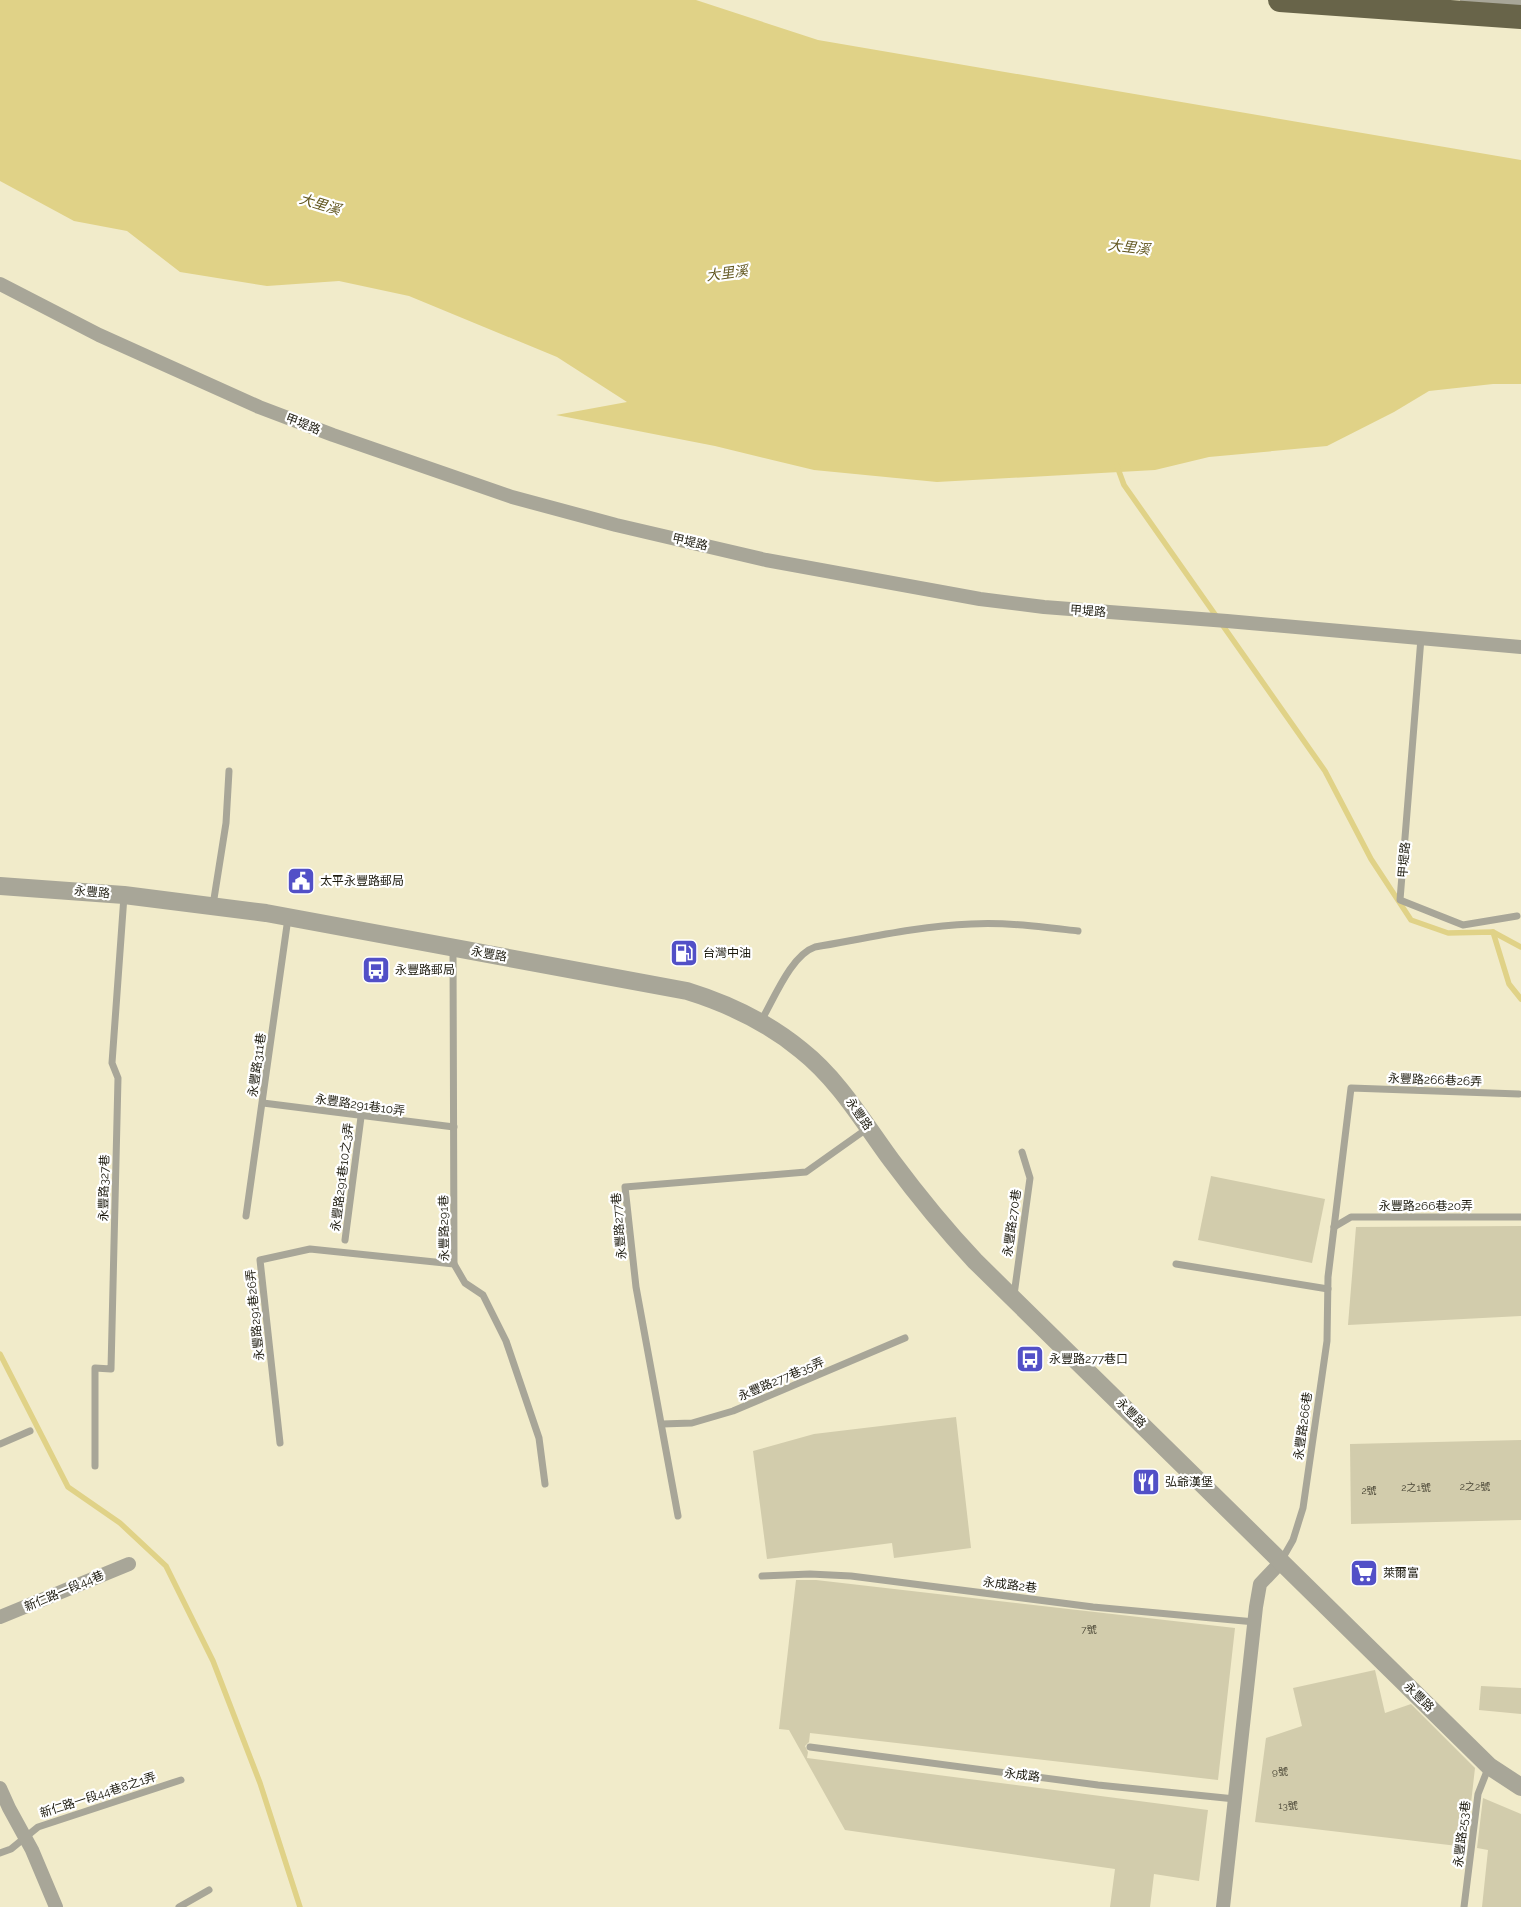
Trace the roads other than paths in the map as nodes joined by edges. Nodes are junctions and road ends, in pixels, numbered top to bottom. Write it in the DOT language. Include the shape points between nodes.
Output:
graph roads {
  1 [pos="1280,0"];
  2 [pos="1469,0"];
  3 [pos="1521,4"];
  4 [pos="1521,18"];
  5 [pos="0,284"];
  6 [pos="1421,637"];
  7 [pos="1521,647"];
  8 [pos="228,771"];
  9 [pos="0,886"];
  10 [pos="124,895"];
  11 [pos="213,905"];
  12 [pos="1517,916"];
  13 [pos="288,918"];
  14 [pos="1078,931"];
  15 [pos="453,948"];
  16 [pos="761,1022"];
  17 [pos="1351,1088"];
  18 [pos="1519,1094"];
  19 [pos="263,1103"];
  20 [pos="361,1117"];
  21 [pos="454,1127"];
  22 [pos="868,1128"];
  23 [pos="1022,1152"];
  24 [pos="246,1216"];
  25 [pos="1521,1217"];
  26 [pos="1334,1227"];
  27 [pos="345,1240"];
  28 [pos="454,1264"];
  29 [pos="1176,1264"];
  30 [pos="1328,1289"];
  31 [pos="1014,1298"];
  32 [pos="905,1338"];
  33 [pos="662,1424"];
  34 [pos="30,1432"];
  35 [pos="280,1443"];
  36 [pos="0,1444"];
  37 [pos="94,1466"];
  38 [pos="545,1484"];
  39 [pos="678,1516"];
  40 [pos="1281,1562"];
  41 [pos="129,1564"];
  42 [pos="762,1576"];
  43 [pos="0,1617"];
  44 [pos="1255,1622"];
  45 [pos="810,1747"];
  46 [pos="1489,1766"];
  47 [pos="181,1780"];
  48 [pos="1521,1787"];
  49 [pos="0,1788"];
  50 [pos="1236,1799"];
  51 [pos="25,1837"];
  52 [pos="0,1853"];
  53 [pos="209,1890"];
  54 [pos="56,1907"];
  55 [pos="179,1907"];
  56 [pos="1223,1907"];
  57 [pos="1464,1907"];
  1 -- 4 [label="highway"];
  2 -- 3 [label="street"];
  5 -- 6 [label="street, 甲堤路" via="99,335 259,407 512,496 625,528 874,581 1044,607"];
  6 -- 7 [label="street, 甲堤路"];
  6 -- 12 [label="lane, 甲堤路" via="1400,900 1463,925"];
  8 -- 11 [label="lane" via="226,823"];
  9 -- 10 [label="street, 永豐路"];
  10 -- 11 [label="street, 永豐路"];
  10 -- 37 [label="lane, 永豐路327巷" via="112,1063 118,1078 111,1369 95,1368"];
  11 -- 13 [label="street, 永豐路"];
  13 -- 15 [label="street, 永豐路"];
  13 -- 19 [label="lane, 永豐路311巷"];
  14 -- 16 [label="lane" via="971,924 908,931 805,950 792,966"];
  15 -- 16 [label="street, 永豐路" via="688,991 730,1006"];
  15 -- 21 [label="lane, 永豐路291巷"];
  16 -- 22 [label="street, 永豐路" via="802,1051 844,1094"];
  17 -- 18 [label="lane, 永豐路266巷26弄"];
  17 -- 26 [label="lane, 永豐路266巷"];
  19 -- 20 [label="lane, 永豐路291巷10弄"];
  19 -- 24 [label="lane, 永豐路311巷"];
  20 -- 21 [label="lane, 永豐路291巷10弄"];
  20 -- 27 [label="lane, 永豐路291巷10之3弄"];
  21 -- 28 [label="lane, 永豐路291巷"];
  22 -- 31 [label="street, 永豐路" via="944,1229"];
  22 -- 33 [label="lane, 永豐路277巷" via="806,1172 625,1187 636,1287"];
  23 -- 31 [label="lane, 永豐路270巷" via="1030,1178"];
  25 -- 26 [label="lane, 永豐路266巷20弄" via="1352,1217"];
  26 -- 30 [label="lane, 永豐路266巷"];
  28 -- 35 [label="lane, 永豐路291巷26弄" via="310,1249 260,1260"];
  28 -- 38 [label="lane, 永豐路291巷" via="465,1283 483,1295 506,1341 538,1438"];
  29 -- 30 [label="lane"];
  30 -- 40 [label="lane, 永豐路266巷" via="1327,1341 1303,1508 1293,1540"];
  31 -- 40 [label="street, 永豐路"];
  32 -- 33 [label="lane, 永豐路277巷35弄" via="733,1411 692,1423"];
  33 -- 39 [label="lane, 永豐路277巷"];
  34 -- 36 [label="lane"];
  40 -- 44 [label="street" via="1260,1584"];
  40 -- 46 [label="street, 永豐路"];
  41 -- 43 [label="street, 新仁路一段44巷"];
  42 -- 44 [label="lane, 永成路2巷" via="851,1576 1093,1607"];
  44 -- 50 [label="street"];
  45 -- 50 [label="lane, 永成路"];
  46 -- 48 [label="street, 永豐路"];
  46 -- 57 [label="lane, 永豐路253巷" via="1478,1794"];
  47 -- 51 [label="lane, 新仁路一段44巷8之1弄" via="38,1827"];
  49 -- 51 [label="street"];
  50 -- 56 [label="street"];
  51 -- 52 [label="lane, 新仁路一段44巷8之1弄" via="11,1849"];
  51 -- 54 [label="street"];
  53 -- 55 [label="lane"];
}
